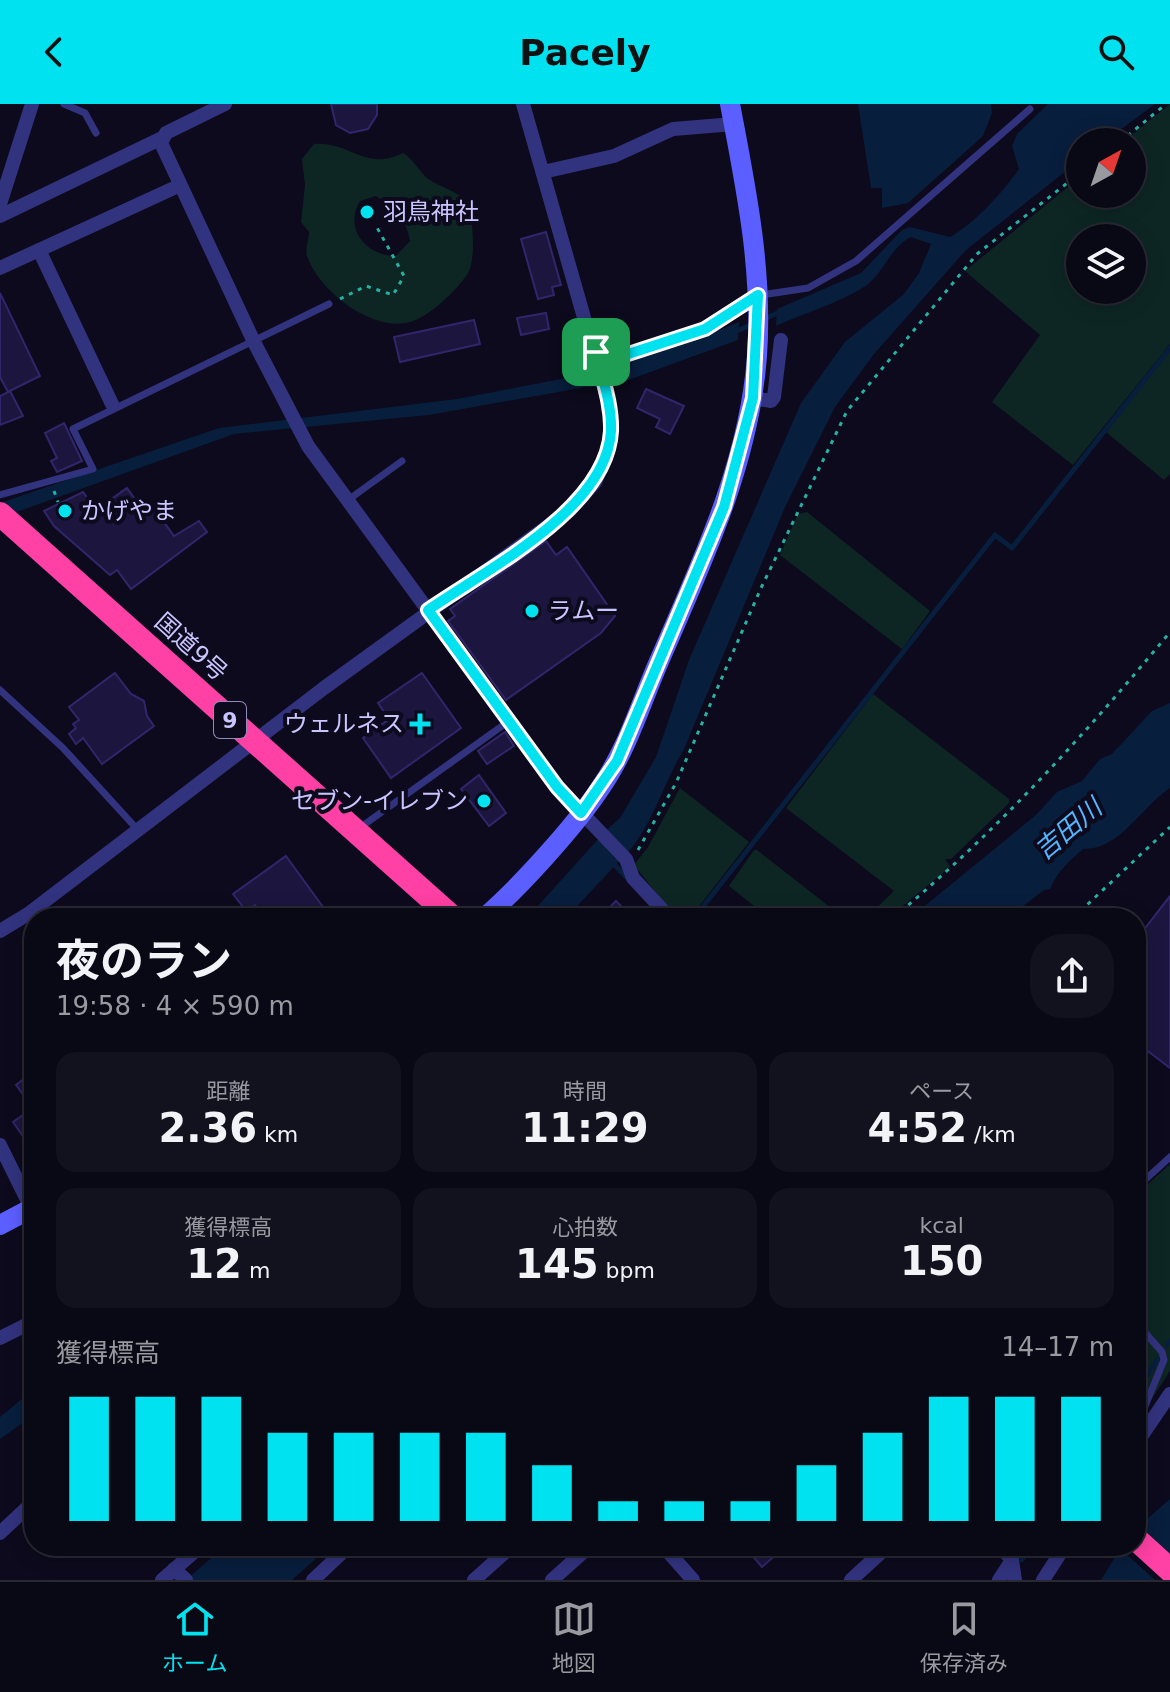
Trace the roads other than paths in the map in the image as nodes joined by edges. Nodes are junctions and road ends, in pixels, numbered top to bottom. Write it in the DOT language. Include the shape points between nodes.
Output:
graph roads {
  1 [pos="32,104"];
  2 [pos="64,104"];
  3 [pos="225,104"];
  4 [pos="523,104"];
  5 [pos="1030,109"];
  6 [pos="732,114"];
  7 [pos="96,133"];
  8 [pos="162,138"];
  9 [pos="543,172"];
  10 [pos="174,188"];
  11 [pos="0,204"];
  12 [pos="0,216"];
  13 [pos="39,250"];
  14 [pos="0,268"];
  15 [pos="758,302"];
  16 [pos="329,304"];
  17 [pos="781,340"];
  18 [pos="254,342"];
  19 [pos="596,352"];
  20 [pos="753,398"];
  21 [pos="112,404"];
  22 [pos="402,461"];
  23 [pos="0,495"];
  24 [pos="348,500"];
  25 [pos="4,517"];
  26 [pos="428,610"];
  27 [pos="0,690"];
  28 [pos="509,721"];
  29 [pos="254,741"];
  30 [pos="581,813"];
  31 [pos="137,829"];
  32 [pos="355,831"];
  33 [pos="43,908"];
  34 [pos="442,908"];
  35 [pos="493,908"];
  36 [pos="661,908"];
  37 [pos="24,921"];
  38 [pos="0,931"];
  39 [pos="0,1145"];
  40 [pos="1170,1157"];
  41 [pos="1146,1179"];
  42 [pos="24,1192"];
  43 [pos="24,1214"];
  44 [pos="0,1225"];
  45 [pos="24,1326"];
  46 [pos="1146,1334"];
  47 [pos="0,1338"];
  48 [pos="1170,1394"];
  49 [pos="1146,1404"];
  50 [pos="1146,1429"];
  51 [pos="24,1510"];
  52 [pos="0,1533"];
  53 [pos="1146,1548"];
  54 [pos="194,1556"];
  55 [pos="338,1556"];
  56 [pos="501,1556"];
  57 [pos="579,1556"];
  58 [pos="672,1556"];
  59 [pos="877,1556"];
  60 [pos="1009,1556"];
  61 [pos="1059,1556"];
  62 [pos="1012,1560"];
  63 [pos="1170,1570"];
  64 [pos="181,1575"];
  65 [pos="162,1580"];
  66 [pos="313,1580"];
  67 [pos="474,1580"];
  68 [pos="552,1580"];
  69 [pos="693,1580"];
  70 [pos="851,1580"];
  71 [pos="999,1580"];
  72 [pos="1015,1580"];
  73 [pos="1043,1580"];
  1 -- 11 [label="street"];
  2 -- 7 [label="lane" via="85,113"];
  3 -- 8 [label="street"];
  4 -- 9 [label="street"];
  5 -- 15 [label="lane" via="856,261 808,288"];
  6 -- 9 [label="street" via="673,129 614,156"];
  6 -- 15 [label="street" via="754,230"];
  8 -- 12 [label="street"];
  8 -- 18 [label="street"];
  9 -- 19 [label="street"];
  10 -- 13 [label="street"];
  13 -- 14 [label="street"];
  13 -- 21 [label="street"];
  15 -- 19 [label="street" via="705,329 619,357"];
  15 -- 20 [label="street"];
  16 -- 18 [label="lane"];
  17 -- 20 [label="street" via="774,397"];
  18 -- 23 [label="lane" via="73,429 93,469"];
  18 -- 24 [label="street" via="295,421"];
  19 -- 26 [label="street" via="610,412 609,443 595,482 556,521"];
  20 -- 30 [label="street" via="740,456 702,562 617,761"];
  22 -- 24 [label="lane"];
  24 -- 26 [label="street"];
  25 -- 29 [label="highway, 国道9号 / 9"];
  26 -- 28 [label="street"];
  26 -- 29 [label="street"];
  27 -- 31 [label="lane" via="63,748"];
  28 -- 30 [label="street"];
  28 -- 32 [label="lane"];
  29 -- 31 [label="street"];
  29 -- 32 [label="highway, 国道9号 / 9"];
  30 -- 35 [label="street"];
  30 -- 36 [label="street" via="626,859 633,878"];
  31 -- 33 [label="street"];
  32 -- 34 [label="highway, 国道9号 / 9"];
  37 -- 38 [label="street"];
  39 -- 42 [label="street"];
  40 -- 41 [label="lane"];
  43 -- 44 [label="street"];
  45 -- 47 [label="street"];
  46 -- 49 [label="lane" via="1164,1360"];
  48 -- 50 [label="street"];
  51 -- 52 [label="street"];
  53 -- 63 [label="highway"];
  54 -- 64 [label="street"];
  55 -- 66 [label="street"];
  56 -- 67 [label="street"];
  57 -- 68 [label="street"];
  58 -- 69 [label="street"];
  59 -- 70 [label="street"];
  60 -- 62 [label="street"];
  61 -- 73 [label="street"];
  62 -- 71 [label="street"];
  62 -- 72 [label="street"];
  64 -- 65 [label="street"];
}
